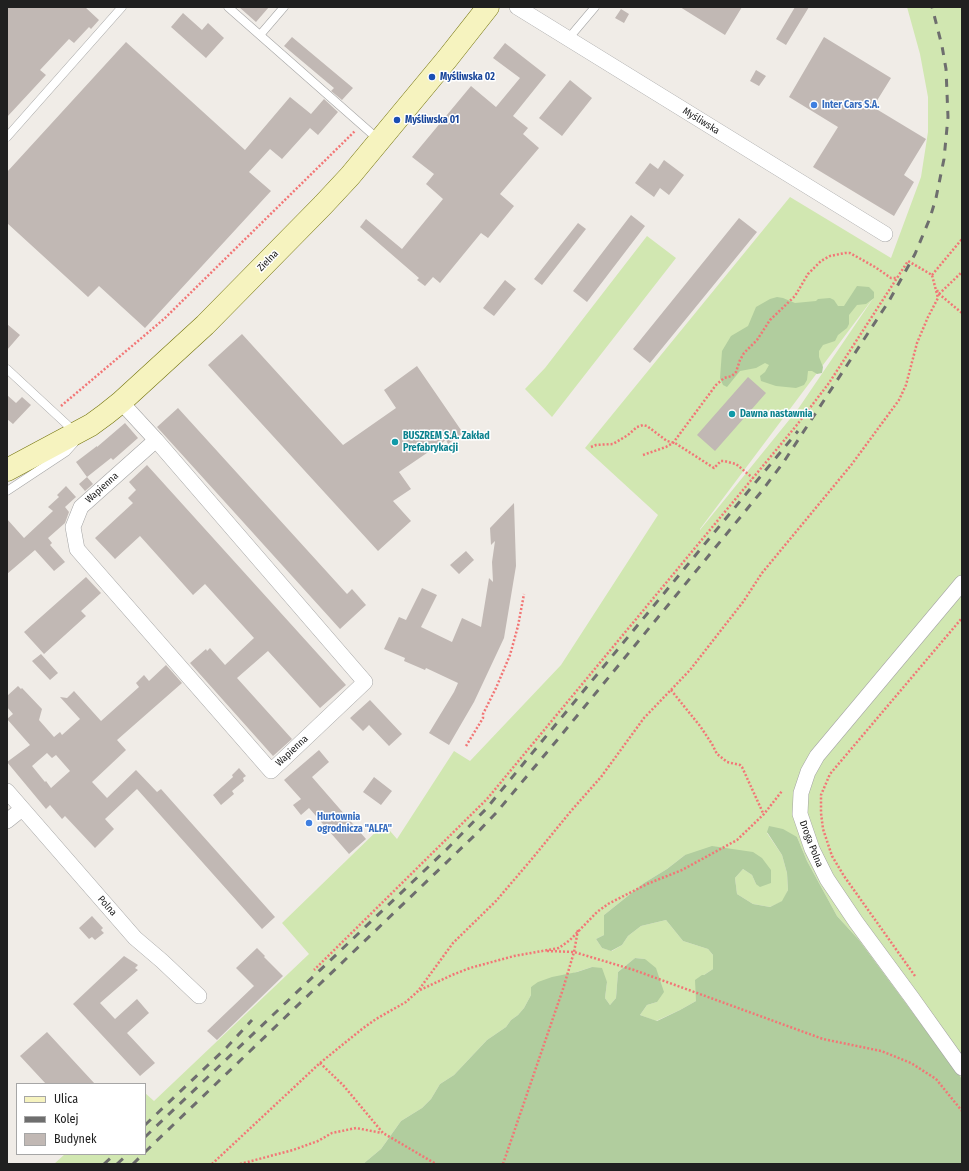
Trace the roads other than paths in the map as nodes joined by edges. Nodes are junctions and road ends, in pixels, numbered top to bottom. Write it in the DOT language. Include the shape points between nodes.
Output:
graph roads {
  1 [pos="122,7"];
  2 [pos="228,7"];
  3 [pos="284,7"];
  4 [pos="488,7"];
  5 [pos="517,7"];
  6 [pos="595,7"];
  7 [pos="260,35"];
  8 [pos="568,39"];
  9 [pos="7,137"];
  10 [pos="379,141"];
  11 [pos="886,234"];
  12 [pos="7,369"];
  13 [pos="121,402"];
  14 [pos="84,429"];
  15 [pos="156,440"];
  16 [pos="7,470"];
  17 [pos="7,491"];
  18 [pos="962,583"];
  19 [pos="7,791"];
  20 [pos="22,809"];
  21 [pos="7,821"];
  22 [pos="199,996"];
  23 [pos="962,1068"];
  1 -- 9 [label="lane"];
  2 -- 7 [label="lane"];
  3 -- 7 [label="lane"];
  4 -- 10 [label="street, Zielna"];
  5 -- 8 [label="street, Myśliwska"];
  6 -- 8 [label="lane"];
  7 -- 10 [label="lane"];
  8 -- 11 [label="street, Myśliwska"];
  10 -- 13 [label="street, Zielna" via="344,182 205,325"];
  12 -- 14 [label="lane" via="54,411"];
  13 -- 14 [label="street, Zielna"];
  13 -- 15 [label="street, Wapienna"];
  14 -- 16 [label="street, Zielna"];
  14 -- 17 [label="lane" via="66,452"];
  15 -- 15 [label="street, Wapienna" via="365,682 271,771 77,549 73,527 81,507"];
  18 -- 23 [label="street, Droga Polna" via="817,756 801,793 800,814 805,833 827,879"];
  19 -- 20 [label="street, Polna"];
  20 -- 21 [label="street"];
  20 -- 22 [label="street, Polna" via="135,938"];
}
